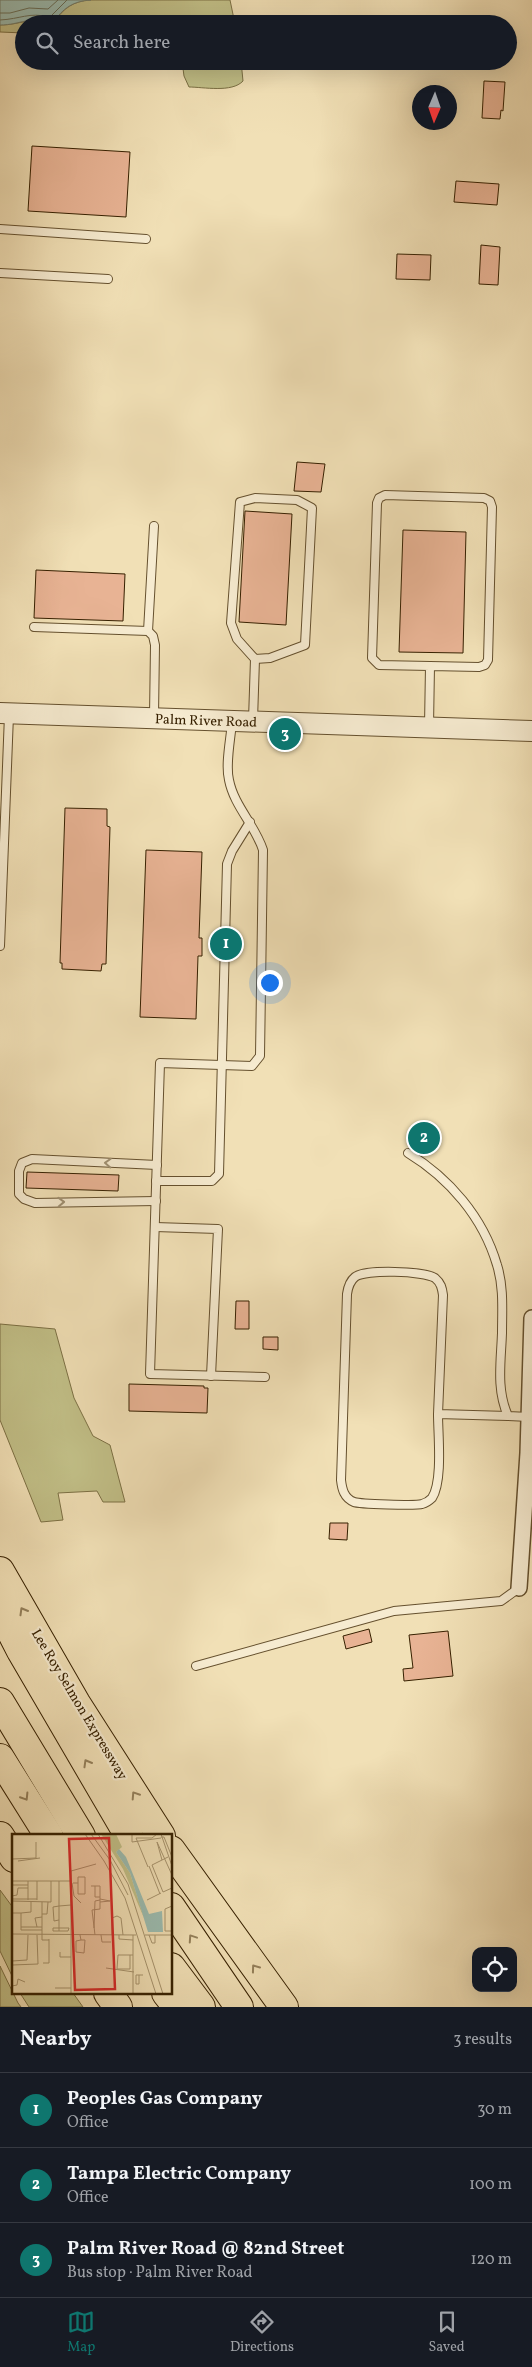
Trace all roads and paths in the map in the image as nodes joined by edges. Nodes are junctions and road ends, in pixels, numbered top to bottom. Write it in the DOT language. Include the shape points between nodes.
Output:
graph roads {
  1 [pos="0,229"];
  2 [pos="146,239"];
  3 [pos="0,273"];
  4 [pos="108,279"];
  5 [pos="154,526"];
  6 [pos="34,627"];
  7 [pos="148,632"];
  8 [pos="255,659"];
  9 [pos="430,666"];
  10 [pos="4,713"];
  11 [pos="154,718"];
  12 [pos="232,721"];
  13 [pos="252,722"];
  14 [pos="429,728"];
  15 [pos="532,731"];
  16 [pos="4,775"];
  17 [pos="250,822"];
  18 [pos="0,946"];
  19 [pos="221,1065"];
  20 [pos="408,1153"];
  21 [pos="157,1165"];
  22 [pos="156,1181"];
  23 [pos="156,1201"];
  24 [pos="155,1227"];
  25 [pos="532,1318"];
  26 [pos="211,1376"];
  27 [pos="265,1377"];
  28 [pos="438,1414"];
  29 [pos="508,1416"];
  30 [pos="529,1417"];
  31 [pos="530,1453"];
  32 [pos="0,1572"];
  33 [pos="519,1588"];
  34 [pos="0,1610"];
  35 [pos="196,1666"];
  36 [pos="0,1702"];
  37 [pos="0,1758"];
  38 [pos="48,1834"];
  39 [pos="80,1834"];
  40 [pos="128,1834"];
  41 [pos="160,1834"];
  42 [pos="0,1836"];
  43 [pos="172,1851"];
  44 [pos="12,1855"];
  45 [pos="172,1908"];
  46 [pos="172,1968"];
  47 [pos="109,1994"];
  48 [pos="167,1994"];
  49 [pos="118,2007"];
  50 [pos="177,2007"];
  51 [pos="201,2007"];
  52 [pos="239,2007"];
  53 [pos="284,2007"];
  1 -- 2 [label="lane"];
  3 -- 4 [label="lane"];
  5 -- 7 [label="lane"];
  6 -- 7 [label="lane"];
  7 -- 11 [label="lane" via="153,636 155,645"];
  8 -- 8 [label="lane" via="270,658 305,645 312,508 297,500 255,498 240,502 231,623 238,639"];
  8 -- 13 [label="lane"];
  9 -- 9 [label="lane" via="479,667 488,660 492,507 484,498 385,495 377,503 372,658 380,665"];
  9 -- 14 [label="lane"];
  10 -- 11 [label="street, Palm River Road"];
  10 -- 16 [label="lane"];
  11 -- 12 [label="street, Palm River Road"];
  12 -- 13 [label="street, Palm River Road"];
  12 -- 17 [label="lane" via="228,778 235,798"];
  13 -- 14 [label="street, Palm River Road"];
  14 -- 15 [label="street, Palm River Road"];
  16 -- 18 [label="lane"];
  17 -- 19 [label="lane" via="227,864"];
  17 -- 19 [label="lane" via="264,850 260,1056 252,1066"];
  19 -- 21 [label="lane" via="160,1063"];
  19 -- 22 [label="lane" via="219,1174 212,1181"];
  20 -- 29 [label="lane" via="431,1168 461,1197 497,1264 502,1304 499,1383"];
  21 -- 22 [label="lane"];
  21 -- 23 [label="lane, one-way" via="32,1159 22,1163 19,1171 20,1194 35,1203"];
  22 -- 23 [label="lane"];
  23 -- 24 [label="lane"];
  24 -- 26 [label="lane" via="150,1374"];
  24 -- 26 [label="lane" via="218,1230"];
  25 -- 30 [label="street"];
  26 -- 27 [label="lane"];
  28 -- 28 [label="lane" via="443,1295 440,1282 420,1274 368,1272 355,1276 347,1294 341,1480 346,1496 356,1502 418,1505 430,1500 437,1478"];
  28 -- 29 [label="lane"];
  29 -- 30 [label="lane"];
  30 -- 31 [label="street"];
  31 -- 33 [label="street"];
  41 -- 32 [label="highway, Lee Roy Selmon Expressway, one-way" via="76,1703"];
  33 -- 35 [label="lane" via="501,1601 394,1611"];
  40 -- 34 [label="highway, one-way"];
  36 -- 39 [label="highway"];
  37 -- 38 [label="highway, one-way"];
  42 -- 44 [label="highway"];
  53 -- 43 [label="highway, one-way"];
  52 -- 45 [label="highway, one-way"];
  46 -- 51 [label="highway"];
  47 -- 49 [label="highway"];
  48 -- 50 [label="highway"];
}
